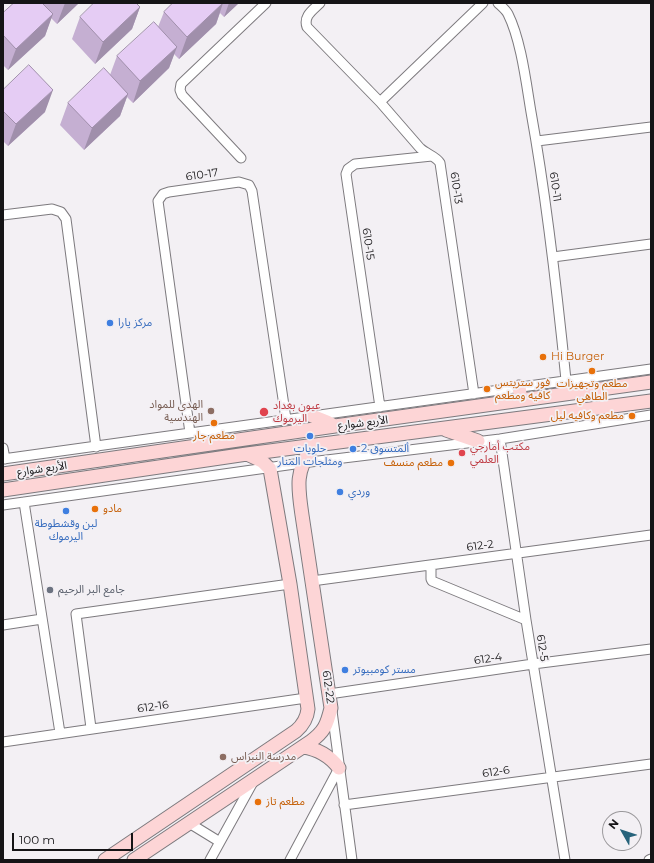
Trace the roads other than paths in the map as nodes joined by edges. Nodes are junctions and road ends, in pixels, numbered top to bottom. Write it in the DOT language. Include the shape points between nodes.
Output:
graph roads {
  1 [pos="266,3"];
  2 [pos="320,3"];
  3 [pos="483,3"];
  4 [pos="498,3"];
  5 [pos="380,102"];
  6 [pos="651,127"];
  7 [pos="537,141"];
  8 [pos="432,156"];
  9 [pos="242,158"];
  10 [pos="3,216"];
  11 [pos="651,244"];
  12 [pos="553,257"];
  13 [pos="651,369"];
  14 [pos="566,380"];
  15 [pos="651,382"];
  16 [pos="474,394"];
  17 [pos="520,394"];
  18 [pos="651,401"];
  19 [pos="380,407"];
  20 [pos="651,414"];
  21 [pos="312,416"];
  22 [pos="398,418"];
  23 [pos="286,419"];
  24 [pos="376,421"];
  25 [pos="335,426"];
  26 [pos="445,429"];
  27 [pos="190,433"];
  28 [pos="399,434"];
  29 [pos="375,438"];
  30 [pos="500,438"];
  31 [pos="478,441"];
  32 [pos="96,447"];
  33 [pos="312,447"];
  34 [pos="3,448"];
  35 [pos="247,454"];
  36 [pos="4,459"];
  37 [pos="302,464"];
  38 [pos="270,469"];
  39 [pos="3,474"];
  40 [pos="3,490"];
  41 [pos="24,502"];
  42 [pos="3,504"];
  43 [pos="651,535"];
  44 [pos="517,553"];
  45 [pos="431,565"];
  46 [pos="312,581"];
  47 [pos="290,584"];
  48 [pos="42,619"];
  49 [pos="526,620"];
  50 [pos="3,625"];
  51 [pos="651,649"];
  52 [pos="323,652"];
  53 [pos="300,653"];
  54 [pos="533,664"];
  55 [pos="329,694"];
  56 [pos="306,698"];
  57 [pos="331,708"];
  58 [pos="91,728"];
  59 [pos="60,733"];
  60 [pos="3,742"];
  61 [pos="303,747"];
  62 [pos="651,764"];
  63 [pos="339,768"];
  64 [pos="552,776"];
  65 [pos="254,779"];
  66 [pos="344,805"];
  67 [pos="189,823"];
  68 [pos="220,842"];
  69 [pos="105,860"];
  70 [pos="134,860"];
  71 [pos="210,860"];
  72 [pos="290,860"];
  73 [pos="352,860"];
  74 [pos="565,860"];
  1 -- 9 [label="street" via="180,87 182,95"];
  2 -- 5 [label="street, 610-13" via="307,17 307,27"];
  3 -- 5 [label="street"];
  4 -- 7 [label="street, 610-11" via="507,13 517,40"];
  5 -- 8 [label="street, 610-13" via="420,148"];
  6 -- 7 [label="street"];
  7 -- 12 [label="street, 610-11"];
  8 -- 16 [label="street, 610-13" via="440,163"];
  8 -- 19 [label="street, 610-15" via="355,164 346,174"];
  10 -- 32 [label="street" via="52,209 61,212 66,219"];
  11 -- 12 [label="street"];
  12 -- 14 [label="street, 610-11"];
  13 -- 14 [label="street"];
  14 -- 17 [label="street"];
  15 -- 17 [label="main road, الأربع شوارع"];
  16 -- 17 [label="street"];
  16 -- 19 [label="street"];
  17 -- 22 [label="main road, الأربع شوارع"];
  18 -- 26 [label="main road, الأربع شوارع"];
  19 -- 21 [label="street"];
  20 -- 30 [label="street"];
  21 -- 23 [label="street"];
  21 -- 25 [label="main road"];
  22 -- 24 [label="main road, الأربع شوارع"];
  22 -- 28 [label="main road" via="395,426"];
  23 -- 27 [label="street"];
  23 -- 27 [label="street, 610-17" via="252,191 249,185 243,182 216,185 166,193 161,196 158,203"];
  24 -- 25 [label="main road, الأربع شوارع"];
  24 -- 29 [label="main road" via="380,430"];
  25 -- 39 [label="main road, الأربع شوارع"];
  26 -- 28 [label="main road, الأربع شوارع"];
  26 -- 31 [label="main road"];
  27 -- 32 [label="street"];
  28 -- 29 [label="main road, الأربع شوارع"];
  29 -- 33 [label="main road, الأربع شوارع"];
  30 -- 31 [label="street"];
  30 -- 44 [label="street, 612-5"];
  31 -- 37 [label="street"];
  32 -- 36 [label="street"];
  33 -- 35 [label="main road, الأربع شوارع"];
  33 -- 37 [label="main road"];
  34 -- 36 [label="street"];
  35 -- 38 [label="main road" via="262,461"];
  35 -- 40 [label="main road, الأربع شوارع"];
  37 -- 38 [label="street"];
  37 -- 46 [label="main road, 612-22" via="299,492"];
  38 -- 41 [label="street"];
  38 -- 47 [label="main road, 612-22"];
  41 -- 42 [label="street"];
  41 -- 48 [label="street"];
  43 -- 44 [label="street, 612-2"];
  44 -- 45 [label="street, 612-2"];
  44 -- 49 [label="street, 612-5"];
  45 -- 46 [label="street, 612-2"];
  45 -- 49 [label="street" via="432,581"];
  46 -- 52 [label="main road, 612-22"];
  47 -- 53 [label="main road, 612-22"];
  47 -- 58 [label="street" via="76,614"];
  48 -- 50 [label="street"];
  48 -- 59 [label="street"];
  49 -- 54 [label="street, 612-5"];
  51 -- 54 [label="street, 612-4"];
  52 -- 53 [label="main road"];
  52 -- 55 [label="main road, 612-22"];
  53 -- 56 [label="main road, 612-22"];
  54 -- 55 [label="street, 612-4"];
  54 -- 64 [label="street, 612-5"];
  55 -- 57 [label="main road, 612-22"];
  56 -- 58 [label="street, 612-16"];
  56 -- 69 [label="main road, 612-22" via="308,714 300,728"];
  57 -- 61 [label="main road, 612-22" via="328,723 323,731"];
  57 -- 63 [label="street"];
  58 -- 59 [label="street, 612-16"];
  59 -- 60 [label="street, 612-16"];
  61 -- 63 [label="main road" via="323,753"];
  61 -- 65 [label="main road, 612-22"];
  62 -- 64 [label="street, 612-6"];
  63 -- 66 [label="street"];
  63 -- 72 [label="street"];
  64 -- 66 [label="street, 612-6"];
  64 -- 74 [label="street, 612-5"];
  65 -- 67 [label="main road, 612-22"];
  65 -- 68 [label="street"];
  66 -- 73 [label="street"];
  67 -- 68 [label="street"];
  67 -- 70 [label="main road, 612-22"];
  68 -- 71 [label="street"];
}
